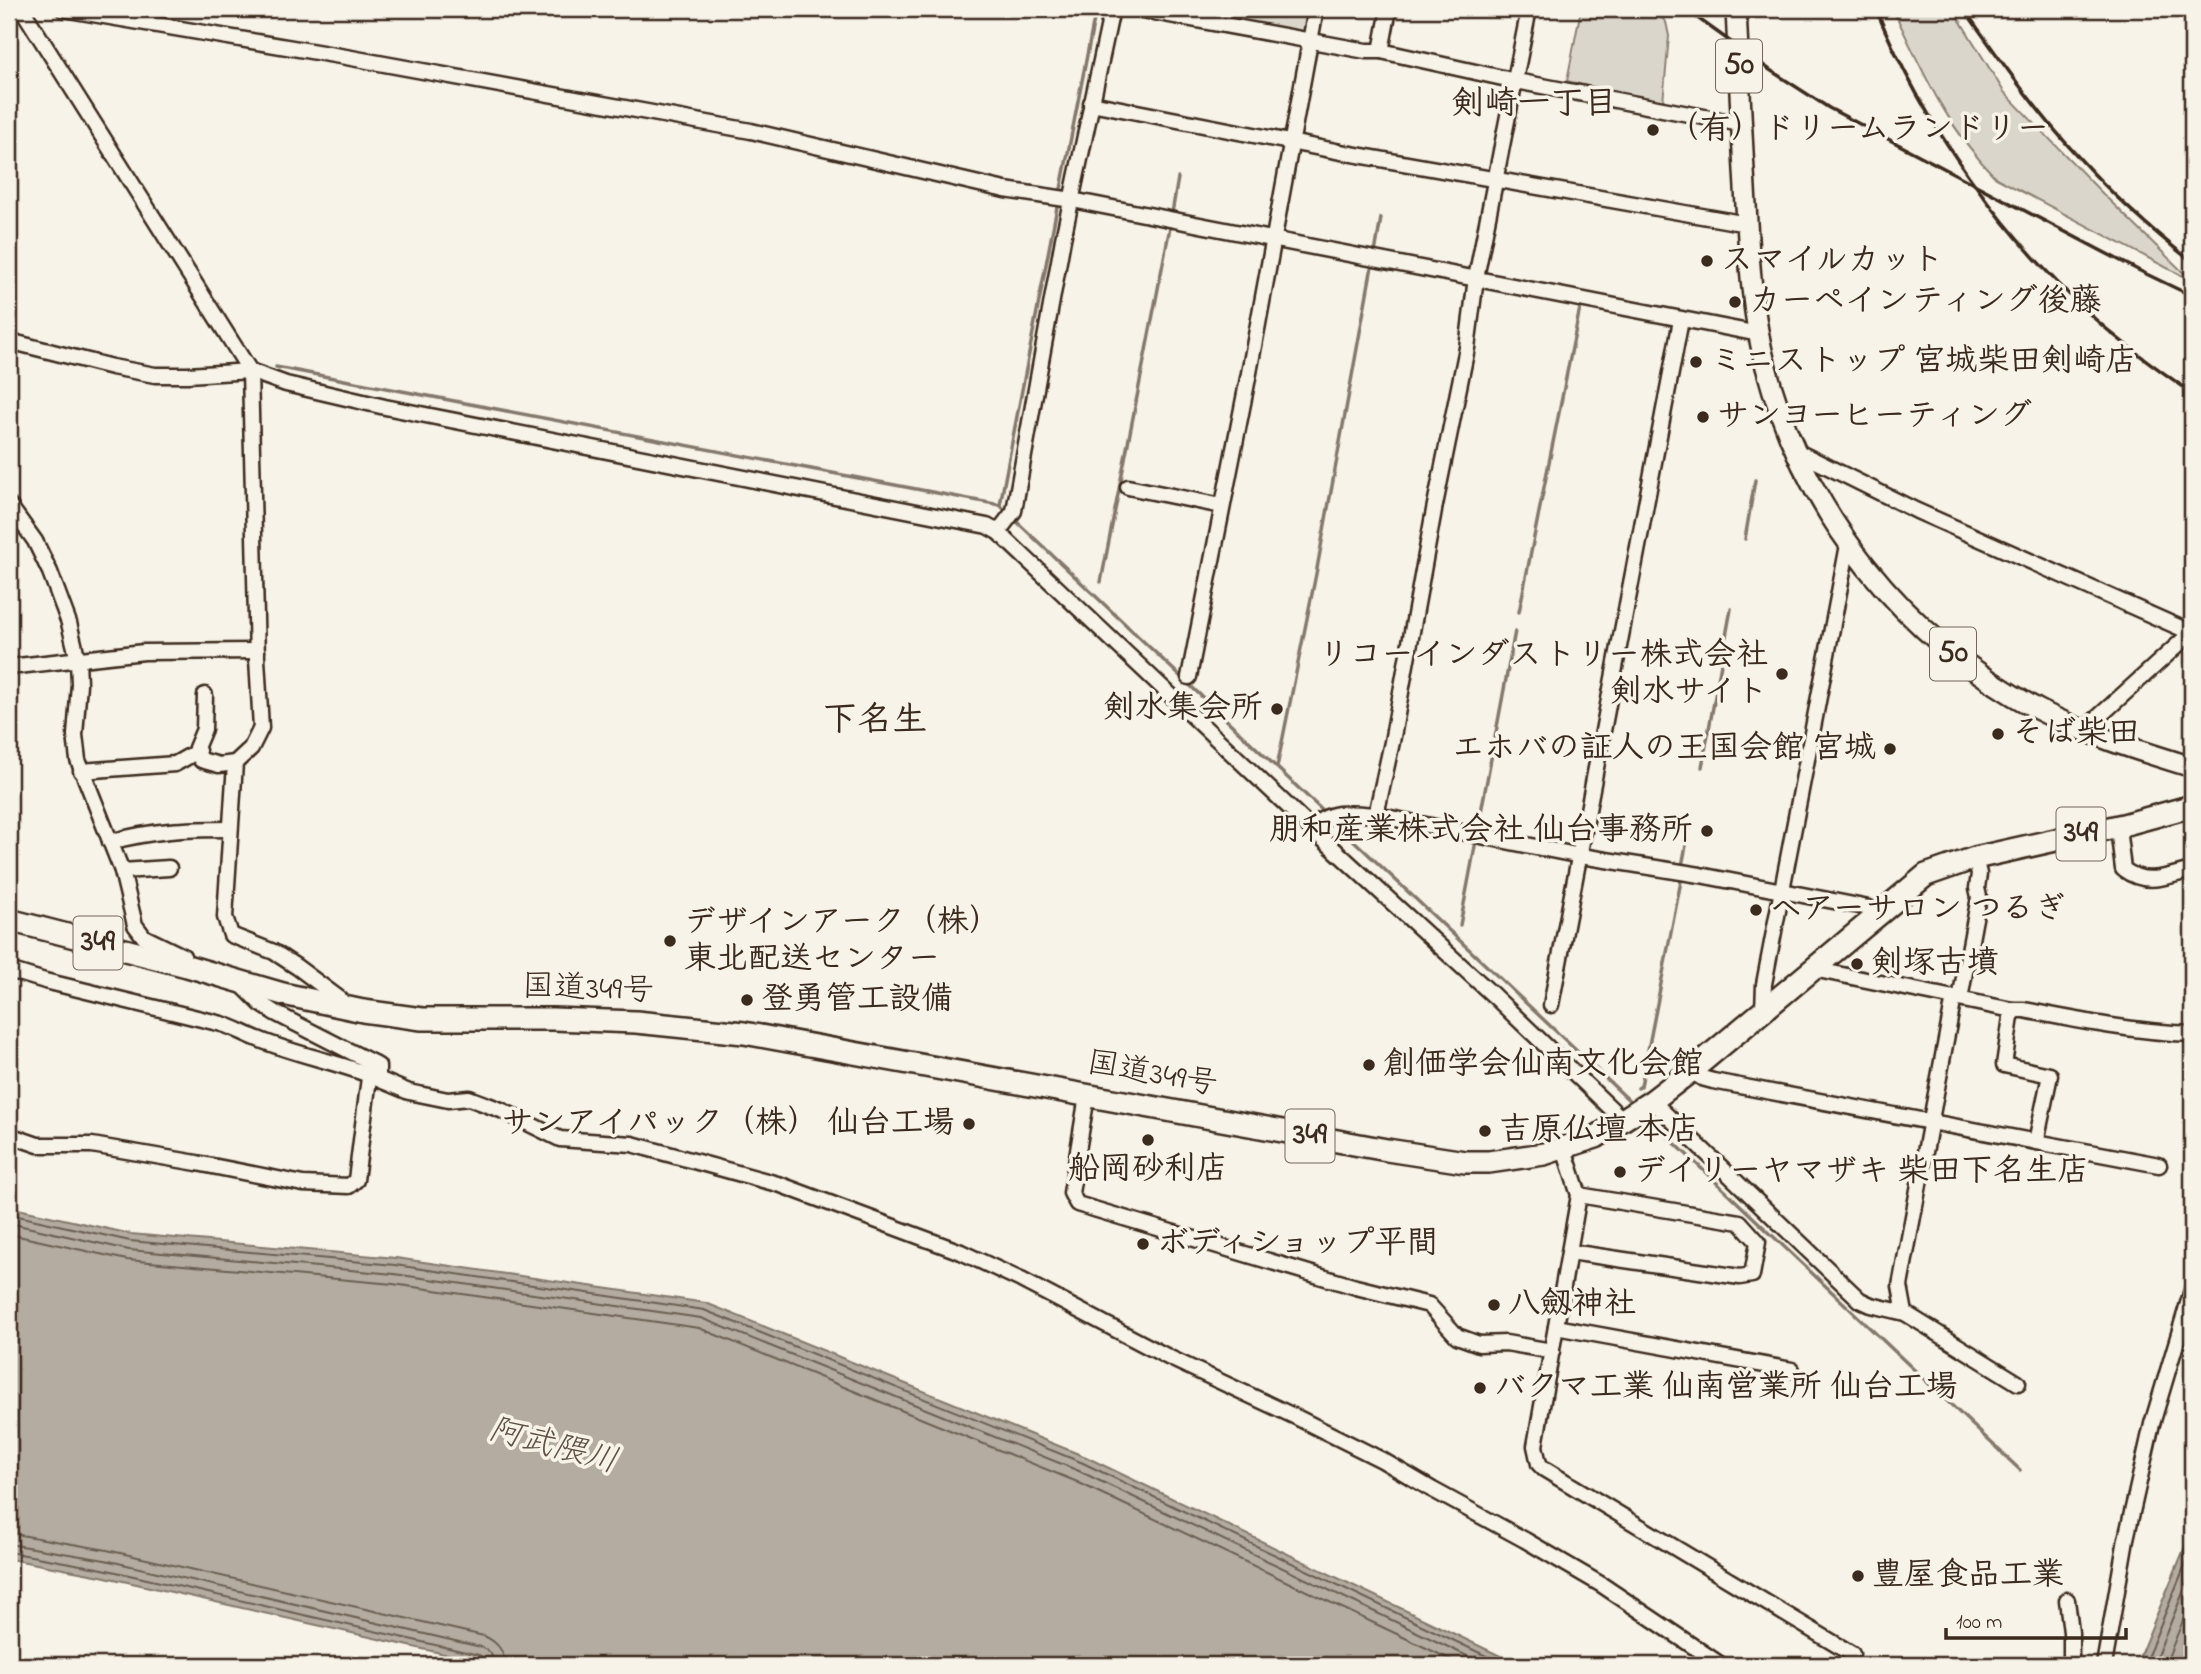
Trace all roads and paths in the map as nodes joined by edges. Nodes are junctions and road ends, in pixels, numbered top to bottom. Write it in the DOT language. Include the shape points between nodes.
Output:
graph roads {
  1 [pos="22,9"];
  2 [pos="63,9"];
  3 [pos="1112,9"];
  4 [pos="1137,9"];
  5 [pos="1316,9"];
  6 [pos="1389,9"];
  7 [pos="1529,9"];
  8 [pos="1736,9"];
  9 [pos="1311,41"];
  10 [pos="1381,51"];
  11 [pos="1516,81"];
  12 [pos="1091,103"];
  13 [pos="1741,124"];
  14 [pos="1291,142"];
  15 [pos="1496,180"];
  16 [pos="1065,200"];
  17 [pos="1747,224"];
  18 [pos="1272,240"];
  19 [pos="1476,278"];
  20 [pos="1681,320"];
  21 [pos="1759,334"];
  22 [pos="9,341"];
  23 [pos="250,371"];
  24 [pos="1794,450"];
  25 [pos="1128,486"];
  26 [pos="9,505"];
  27 [pos="1222,506"];
  28 [pos="1000,529"];
  29 [pos="1848,545"];
  30 [pos="2192,633"];
  31 [pos="257,651"];
  32 [pos="78,660"];
  33 [pos="9,667"];
  34 [pos="1189,677"];
  35 [pos="205,695"];
  36 [pos="2084,730"];
  37 [pos="198,751"];
  38 [pos="235,762"];
  39 [pos="2192,767"];
  40 [pos="81,771"];
  41 [pos="2190,805"];
  42 [pos="1376,815"];
  43 [pos="2123,825"];
  44 [pos="1314,827"];
  45 [pos="230,829"];
  46 [pos="110,842"];
  47 [pos="1581,856"];
  48 [pos="1975,858"];
  49 [pos="169,868"];
  50 [pos="2192,870"];
  51 [pos="122,871"];
  52 [pos="1784,891"];
  53 [pos="1879,912"];
  54 [pos="9,920"];
  55 [pos="187,966"];
  56 [pos="1813,969"];
  57 [pos="9,970"];
  58 [pos="238,981"];
  59 [pos="1957,998"];
  60 [pos="1551,1005"];
  61 [pos="345,1008"];
  62 [pos="1763,1010"];
  63 [pos="2012,1010"];
  64 [pos="2192,1034"];
  65 [pos="370,1069"];
  66 [pos="1691,1070"];
  67 [pos="1087,1096"];
  68 [pos="1649,1103"];
  69 [pos="1626,1118"];
  70 [pos="1930,1121"];
  71 [pos="9,1135"];
  72 [pos="2036,1142"];
  73 [pos="1564,1149"];
  74 [pos="2159,1165"];
  75 [pos="1579,1195"];
  76 [pos="1570,1252"];
  77 [pos="2192,1290"];
  78 [pos="1905,1313"];
  79 [pos="1556,1327"];
  80 [pos="1552,1351"];
  81 [pos="1792,1370"];
  82 [pos="2018,1383"];
  83 [pos="2067,1600"];
  84 [pos="1852,1654"];
  85 [pos="1721,1665"];
  86 [pos="2071,1665"];
  87 [pos="2104,1665"];
  1 -- 23 [label="street"];
  2 -- 16 [label="street" via="751,131"];
  3 -- 12 [label="street"];
  4 -- 9 [label="street"];
  5 -- 9 [label="street"];
  6 -- 10 [label="street"];
  7 -- 11 [label="street"];
  8 -- 13 [label="main road, 50"];
  9 -- 10 [label="street"];
  9 -- 14 [label="street"];
  10 -- 11 [label="street"];
  11 -- 13 [label="street"];
  11 -- 15 [label="street"];
  12 -- 14 [label="street"];
  12 -- 16 [label="street"];
  13 -- 17 [label="main road, 50"];
  14 -- 15 [label="street"];
  14 -- 18 [label="street"];
  15 -- 17 [label="street"];
  15 -- 19 [label="street"];
  16 -- 18 [label="street"];
  16 -- 28 [label="street" via="1014,511"];
  17 -- 21 [label="main road, 50"];
  18 -- 19 [label="street"];
  18 -- 27 [label="street"];
  19 -- 20 [label="street"];
  19 -- 42 [label="street" via="1469,339"];
  20 -- 21 [label="street"];
  20 -- 47 [label="street"];
  21 -- 24 [label="main road, 50"];
  22 -- 23 [label="street" via="155,375"];
  23 -- 28 [label="street" via="385,407"];
  23 -- 31 [label="street"];
  24 -- 29 [label="main road, 50"];
  24 -- 30 [label="street" via="1917,511"];
  25 -- 27 [label="street"];
  26 -- 32 [label="street" via="50,572"];
  27 -- 34 [label="street"];
  28 -- 44 [label="street"];
  29 -- 36 [label="main road, 50" via="1925,631 1955,655 2019,699"];
  29 -- 52 [label="street"];
  30 -- 36 [label="street"];
  31 -- 32 [label="street" via="144,652"];
  31 -- 38 [label="street" via="261,728 251,748"];
  32 -- 33 [label="street"];
  32 -- 40 [label="street" via="75,735"];
  35 -- 37 [label="street"];
  36 -- 39 [label="main road, 50"];
  37 -- 38 [label="street" via="201,760 219,765"];
  37 -- 40 [label="street" via="175,764"];
  38 -- 45 [label="street"];
  40 -- 46 [label="street"];
  41 -- 43 [label="highway, 国道349号 / 349"];
  42 -- 44 [label="street" via="1343,812"];
  42 -- 47 [label="street"];
  43 -- 48 [label="highway, 国道349号 / 349"];
  43 -- 50 [label="street" via="2119,836 2123,869 2130,874 2141,879"];
  44 -- 69 [label="street"];
  45 -- 46 [label="street" via="181,828"];
  45 -- 61 [label="street" via="225,918 231,935 297,967 340,999"];
  46 -- 51 [label="street"];
  47 -- 52 [label="street"];
  47 -- 60 [label="street"];
  48 -- 53 [label="highway, 国道349号 / 349" via="1926,875"];
  48 -- 59 [label="street" via="1979,897"];
  49 -- 51 [label="street"];
  51 -- 55 [label="street" via="138,930 183,956"];
  52 -- 53 [label="street"];
  52 -- 62 [label="street"];
  53 -- 56 [label="highway, 国道349号 / 349"];
  54 -- 55 [label="highway, 国道349号 / 349"];
  55 -- 58 [label="highway, 国道349号 / 349"];
  56 -- 59 [label="street"];
  56 -- 62 [label="highway, 国道349号 / 349"];
  57 -- 65 [label="street" via="222,1024 256,1039"];
  58 -- 61 [label="highway, 国道349号 / 349"];
  58 -- 65 [label="street" via="261,1004"];
  59 -- 63 [label="street"];
  59 -- 70 [label="street"];
  61 -- 67 [label="highway, 国道349号 / 349" via="422,1019 584,1020 720,1030"];
  62 -- 66 [label="highway, 国道349号 / 349"];
  63 -- 64 [label="street"];
  63 -- 72 [label="street" via="2004,1065 2050,1075"];
  65 -- 71 [label="street" via="355,1180 345,1187 303,1184 92,1144 38,1145"];
  65 -- 85 [label="street" via="378,1066 378,1079 409,1092 448,1100 469,1098 560,1139 632,1144 770,1182 961,1252 1382,1460 1602,1585"];
  66 -- 68 [label="highway, 国道349号 / 349"];
  66 -- 70 [label="street" via="1713,1081"];
  67 -- 73 [label="highway, 国道349号 / 349" via="1465,1161 1527,1158"];
  67 -- 80 [label="street" via="1070,1194 1077,1203 1429,1305 1457,1336 1479,1344 1506,1343"];
  68 -- 69 [label="highway, 国道349号 / 349"];
  68 -- 78 [label="street" via="1860,1300"];
  69 -- 73 [label="highway, 国道349号 / 349" via="1596,1137"];
  70 -- 72 [label="street"];
  70 -- 78 [label="street" via="1900,1286"];
  72 -- 74 [label="street"];
  73 -- 75 [label="street"];
  75 -- 76 [label="street"];
  75 -- 76 [label="street" via="1740,1223 1758,1242 1752,1275 1741,1277"];
  76 -- 79 [label="street"];
  77 -- 87 [label="street" via="2152,1424"];
  78 -- 82 [label="street"];
  79 -- 80 [label="street"];
  79 -- 81 [label="street"];
  80 -- 84 [label="street" via="1535,1446 1539,1464"];
  83 -- 86 [label="street"];
}
